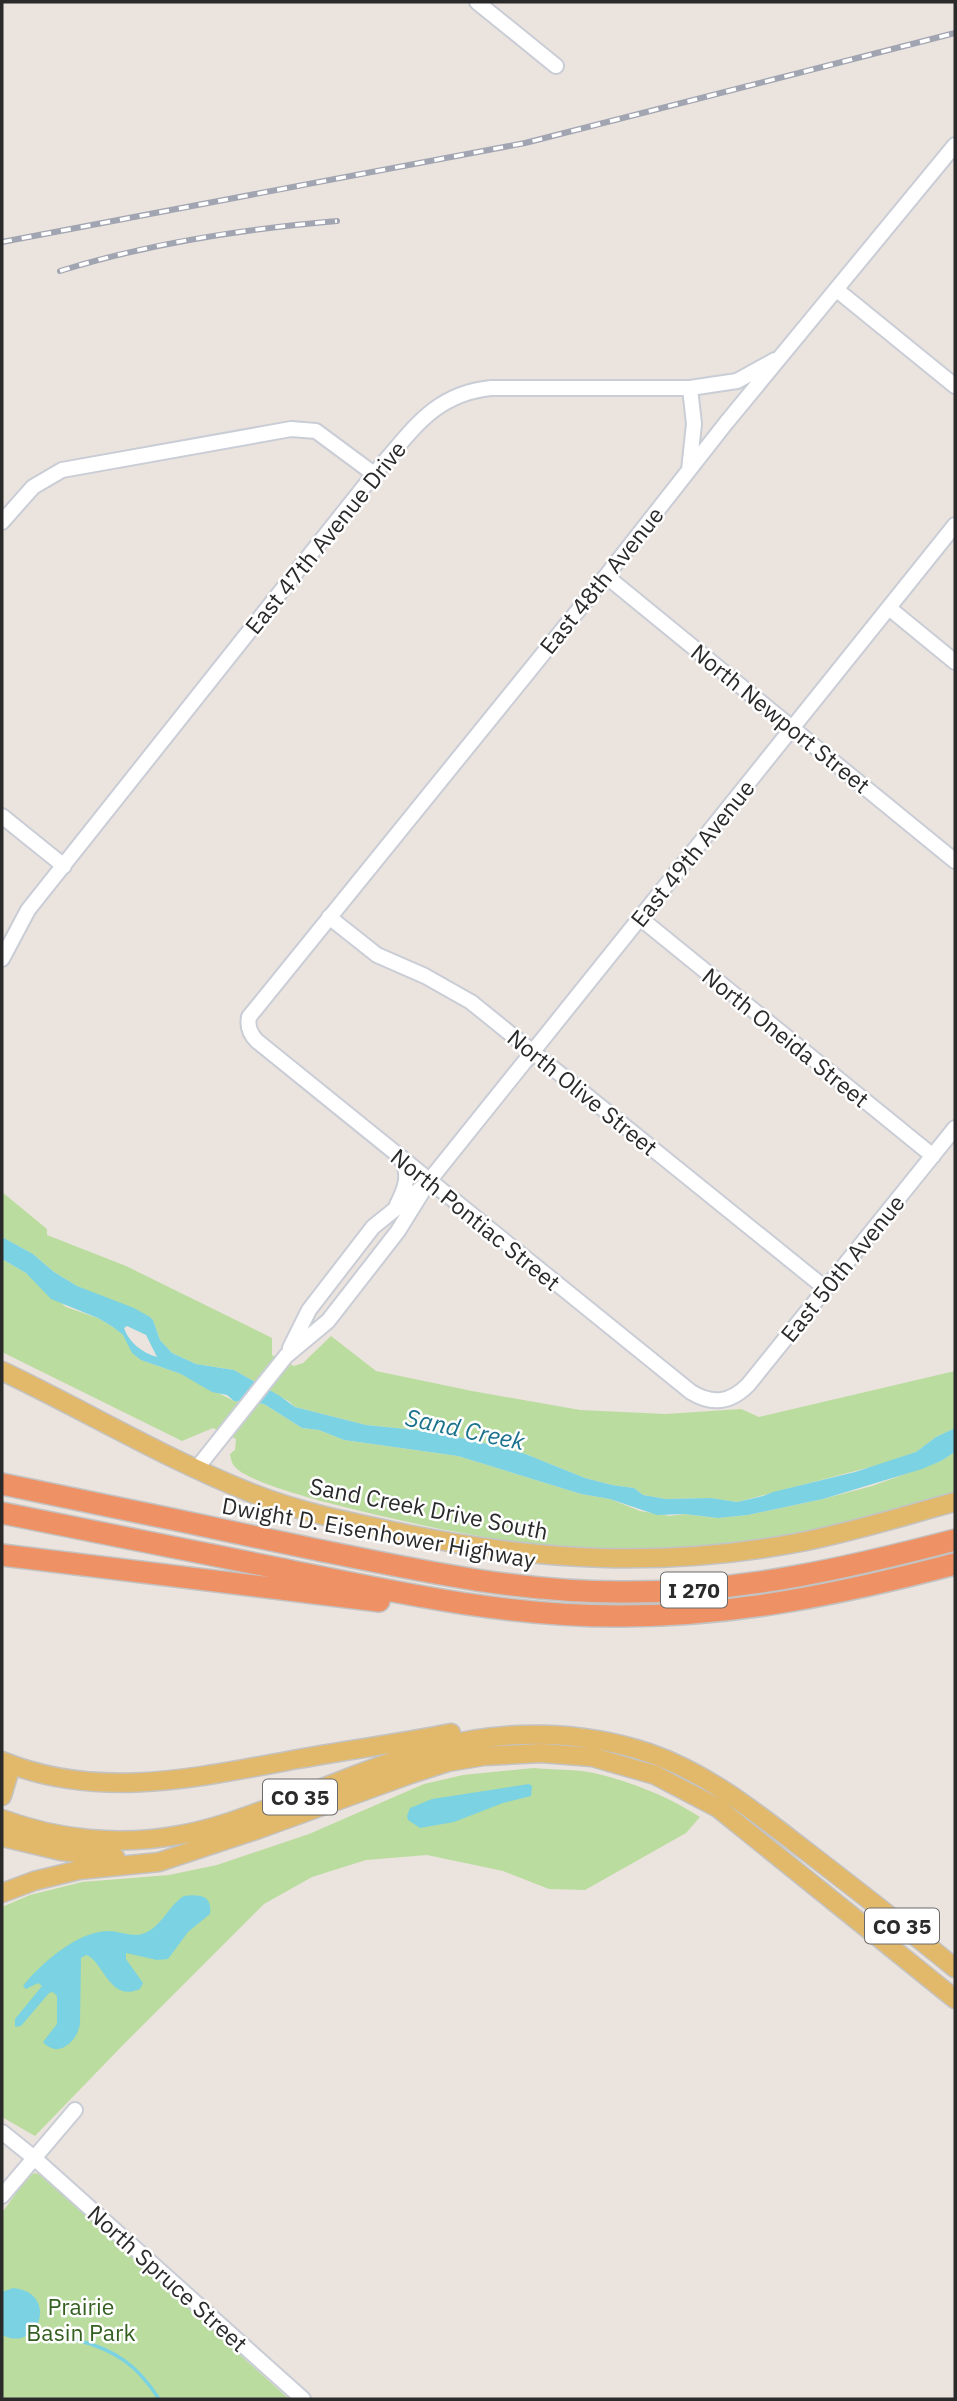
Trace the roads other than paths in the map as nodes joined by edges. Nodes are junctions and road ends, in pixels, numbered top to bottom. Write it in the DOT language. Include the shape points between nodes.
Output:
graph roads {
  1 [pos="477,2"];
  2 [pos="555,66"];
  3 [pos="955,145"];
  4 [pos="837,290"];
  5 [pos="785,354"];
  6 [pos="955,386"];
  7 [pos="690,388"];
  8 [pos="689,470"];
  9 [pos="374,474"];
  10 [pos="2,522"];
  11 [pos="955,525"];
  12 [pos="606,576"];
  13 [pos="889,608"];
  14 [pos="955,662"];
  15 [pos="793,728"];
  16 [pos="2,816"];
  17 [pos="955,861"];
  18 [pos="64,866"];
  19 [pos="329,917"];
  20 [pos="640,918"];
  21 [pos="2,960"];
  22 [pos="249,1017"];
  23 [pos="532,1051"];
  24 [pos="955,1128"];
  25 [pos="933,1156"];
  26 [pos="401,1158"];
  27 [pos="429,1181"];
  28 [pos="397,1206"];
  29 [pos="825,1289"];
  30 [pos="286,1356"];
  31 [pos="2,1371"];
  32 [pos="722,1401"];
  33 [pos="197,1468"];
  34 [pos="2,1484"];
  35 [pos="955,1502"];
  36 [pos="2,1513"];
  37 [pos="955,1540"];
  38 [pos="2,1555"];
  39 [pos="955,1564"];
  40 [pos="510,1610"];
  41 [pos="598,1741"];
  42 [pos="3,1763"];
  43 [pos="2,1795"];
  44 [pos="2,1819"];
  45 [pos="2,1837"];
  46 [pos="195,1850"];
  47 [pos="2,1893"];
  48 [pos="955,1968"];
  49 [pos="955,1999"];
  50 [pos="75,2110"];
  51 [pos="2,2132"];
  52 [pos="33,2157"];
  53 [pos="2,2196"];
  54 [pos="303,2399"];
  1 -- 2 [label="street"];
  3 -- 4 [label="street, East 48th Avenue"];
  4 -- 5 [label="street, East 48th Avenue"];
  4 -- 6 [label="street"];
  5 -- 7 [label="street, East 47th Avenue Drive" via="737,381"];
  5 -- 8 [label="street, East 48th Avenue"];
  7 -- 8 [label="street" via="694,434"];
  7 -- 9 [label="street, East 47th Avenue Drive" via="491,388 461,393 428,414"];
  8 -- 12 [label="street, East 48th Avenue"];
  9 -- 10 [label="street" via="316,431 276,430 62,470 33,487"];
  9 -- 18 [label="street, East 47th Avenue Drive"];
  11 -- 13 [label="street, East 49th Avenue"];
  12 -- 15 [label="street, North Newport Street"];
  12 -- 19 [label="street, East 48th Avenue"];
  13 -- 14 [label="street"];
  13 -- 15 [label="street, East 49th Avenue"];
  15 -- 17 [label="street, North Newport Street"];
  15 -- 20 [label="street, East 49th Avenue"];
  16 -- 18 [label="street"];
  18 -- 21 [label="street, East 47th Avenue Drive" via="20,922"];
  19 -- 22 [label="street, East 48th Avenue"];
  19 -- 23 [label="street, North Olive Street" via="377,955 457,993"];
  20 -- 23 [label="street, East 49th Avenue"];
  20 -- 25 [label="street, North Oneida Street"];
  22 -- 26 [label="street, North Pontiac Street" via="249,1031 257,1041"];
  23 -- 27 [label="street, East 49th Avenue"];
  23 -- 29 [label="street, North Olive Street"];
  24 -- 25 [label="street, East 50th Avenue"];
  25 -- 29 [label="street, East 50th Avenue"];
  26 -- 27 [label="street, North Pontiac Street"];
  26 -- 28 [label="street" via="407,1180"];
  27 -- 28 [label="street, East 49th Avenue"];
  27 -- 30 [label="street, East 49th Avenue" via="412,1212 328,1321"];
  27 -- 32 [label="street, North Pontiac Street" via="691,1392"];
  28 -- 30 [label="street, East 49th Avenue" via="373,1227 309,1310"];
  29 -- 32 [label="street, East 50th Avenue" via="748,1385"];
  30 -- 33 [label="street, East 49th Avenue"];
  31 -- 33 [label="main road, Sand Creek Drive South"];
  33 -- 35 [label="main road, Sand Creek Drive South" via="260,1497 318,1514 475,1547 583,1559 676,1558 772,1547"];
  34 -- 37 [label="highway, Dwight D. Eisenhower Highway / I 270" via="390,1565 559,1590 655,1592 767,1582"];
  36 -- 40 [label="highway, I 270"];
  38 -- 40 [label="highway" via="459,1612"];
  39 -- 40 [label="highway, I 270" via="812,1599 719,1612 622,1616"];
  41 -- 42 [label="main road" via="574,1728 494,1726 217,1774 128,1784 67,1779"];
  41 -- 44 [label="main road, CO 35" via="522,1735 455,1743 180,1835 89,1839"];
  41 -- 48 [label="main road, CO 35" via="673,1763 733,1796"];
  42 -- 43 [label="main road" via="8,1776"];
  45 -- 46 [label="main road, CO 35" via="53,1850 105,1856"];
  46 -- 47 [label="main road" via="159,1862 56,1874"];
  46 -- 49 [label="main road, CO 35" via="448,1762 521,1753 592,1757 655,1775 718,1808"];
  50 -- 52 [label="street"];
  51 -- 52 [label="street, North Spruce Street"];
  52 -- 53 [label="street"];
  52 -- 54 [label="street, North Spruce Street"];
}
